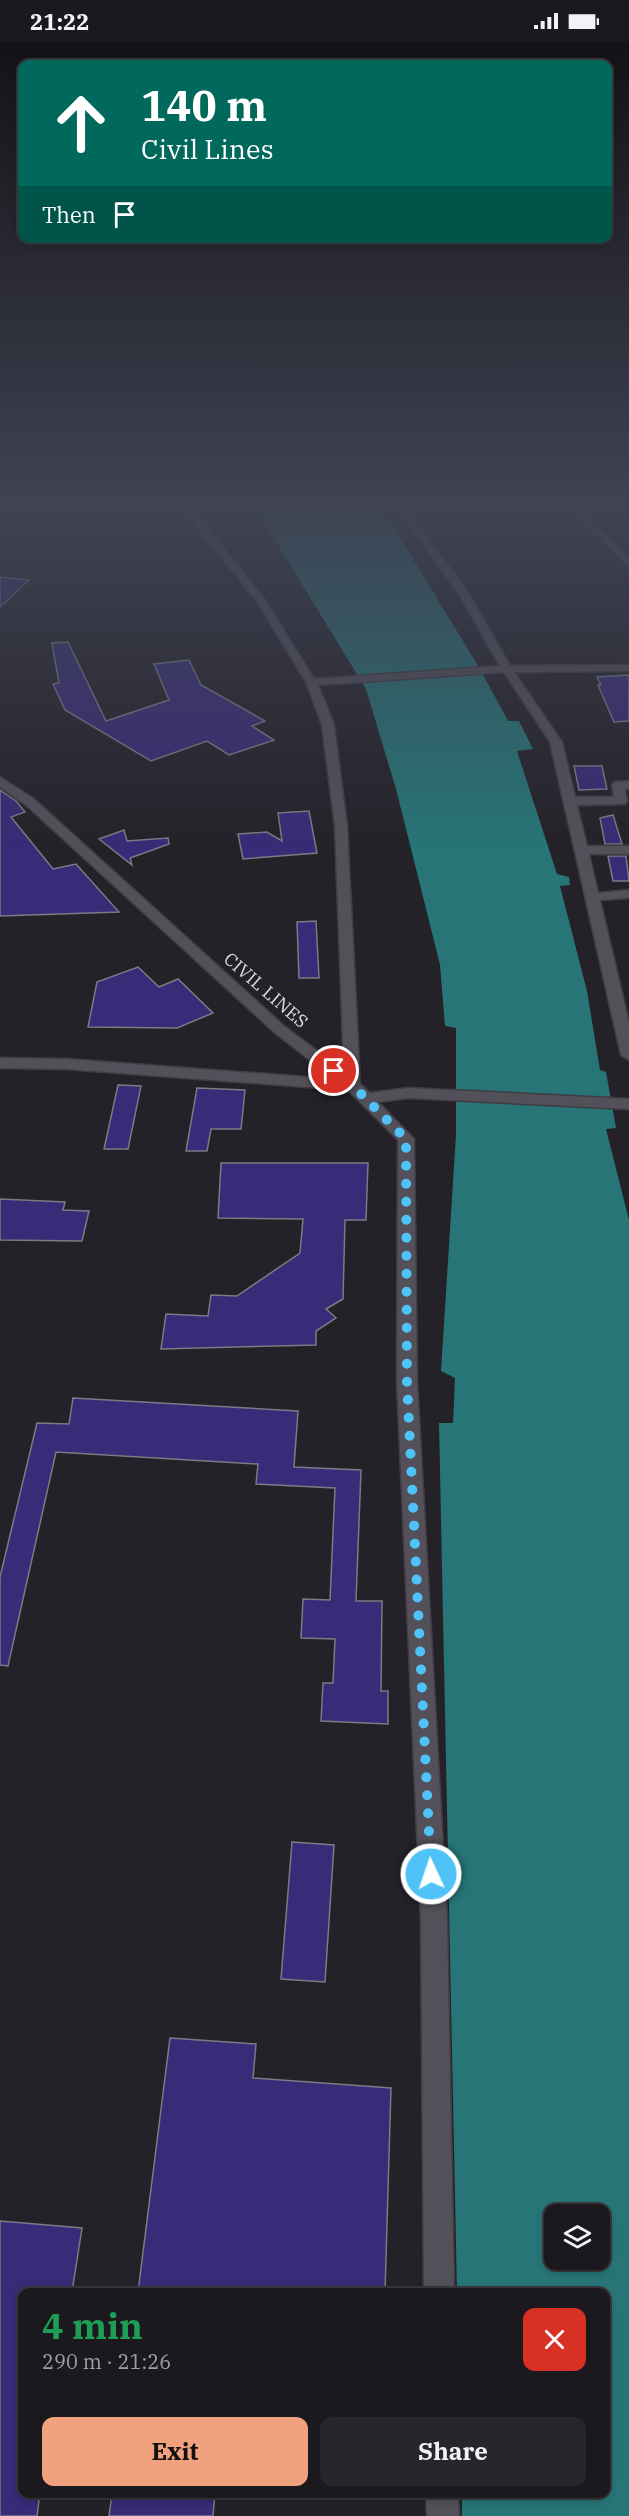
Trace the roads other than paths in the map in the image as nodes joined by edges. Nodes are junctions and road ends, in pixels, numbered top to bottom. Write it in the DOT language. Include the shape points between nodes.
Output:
graph roads {
  1 [pos="275,622"];
  2 [pos="480,622"];
  3 [pos="629,668"];
  4 [pos="507,669"];
  5 [pos="311,682"];
  6 [pos="0,781"];
  7 [pos="629,785"];
  8 [pos="569,801"];
  9 [pos="629,849"];
  10 [pos="581,850"];
  11 [pos="629,894"];
  12 [pos="600,896"];
  13 [pos="628,1047"];
  14 [pos="0,1063"];
  15 [pos="352,1085"];
  16 [pos="366,1099"];
  17 [pos="626,1104"];
  18 [pos="439,2288"];
  19 [pos="442,2498"];
  20 [pos="443,2516"];
  1 -- 5 [label="street"];
  2 -- 4 [label="street"];
  3 -- 4 [label="street"];
  4 -- 5 [label="street"];
  4 -- 8 [label="street" via="556,742"];
  5 -- 15 [label="street" via="328,725 341,826"];
  6 -- 15 [label="street, CIVIL LINES" via="30,802 279,1029"];
  7 -- 8 [label="street" via="618,785 621,801"];
  8 -- 10 [label="street"];
  9 -- 10 [label="street"];
  10 -- 13 [label="street"];
  11 -- 12 [label="street"];
  14 -- 15 [label="street" via="66,1064"];
  15 -- 16 [label="street, CIVIL LINES"];
  16 -- 17 [label="street" via="408,1093"];
  16 -- 18 [label="street, CIVIL LINES" via="406,1139 407,1382 434,1920"];
  19 -- 20 [label="street"];
}
